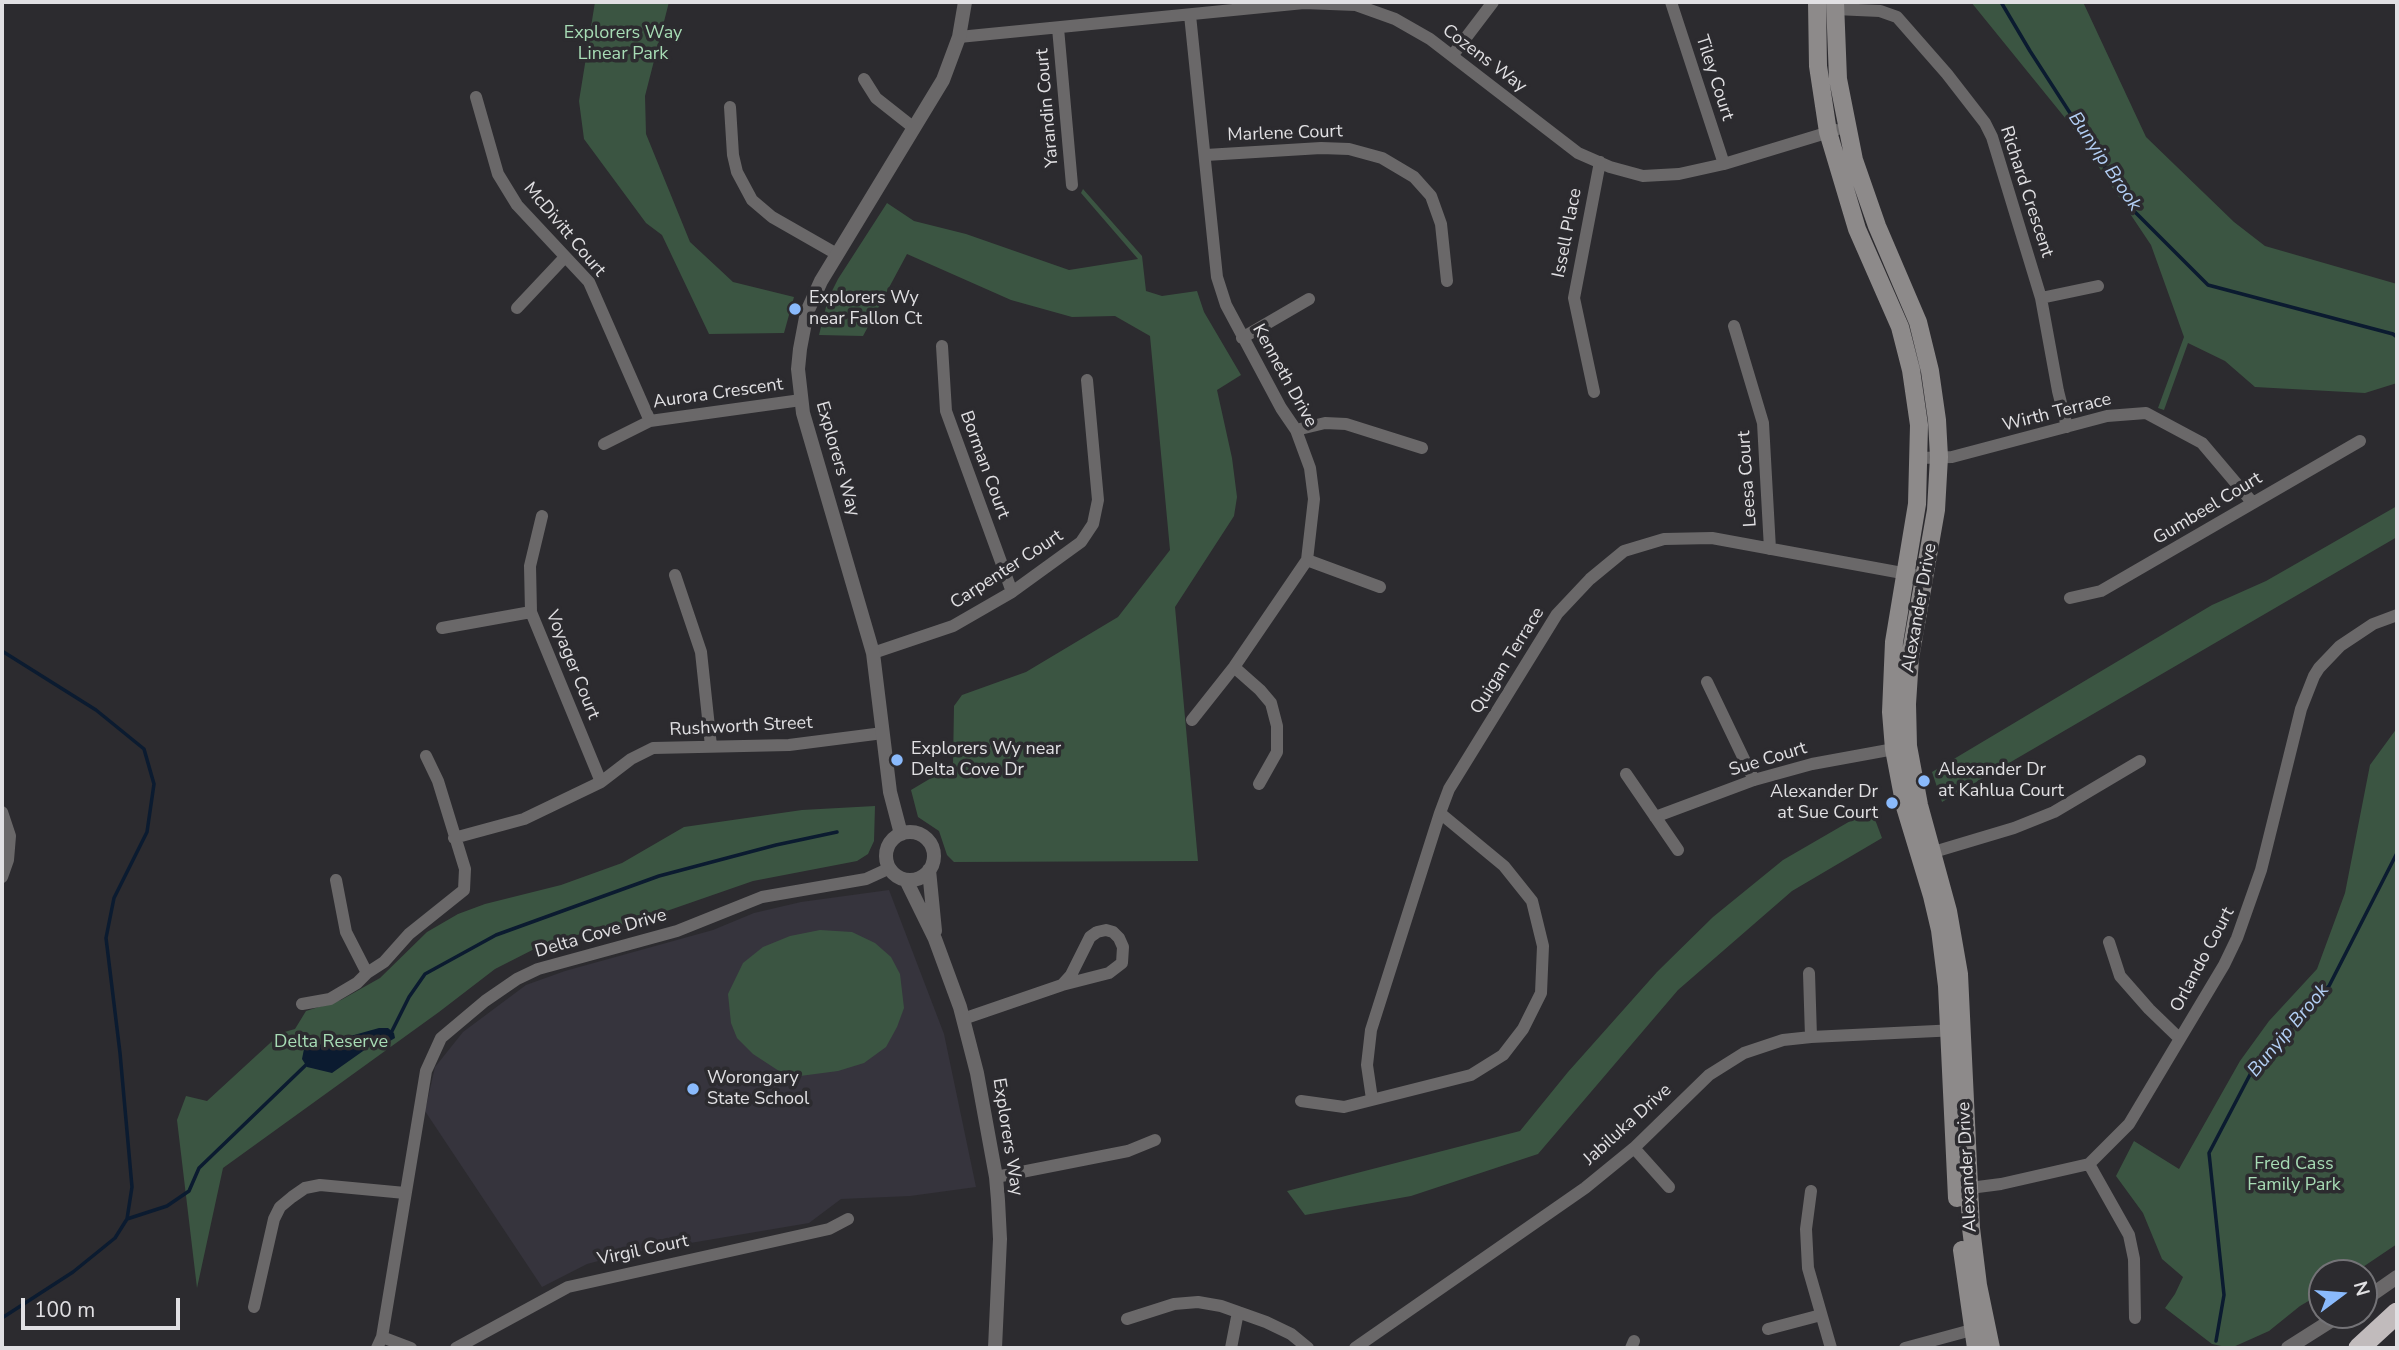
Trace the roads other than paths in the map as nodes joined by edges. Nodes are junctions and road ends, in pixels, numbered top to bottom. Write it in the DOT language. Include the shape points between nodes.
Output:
graph roads {
  1 [pos="965,2"];
  2 [pos="1493,2"];
  3 [pos="1671,2"];
  4 [pos="1817,2"];
  5 [pos="1835,5"];
  6 [pos="1190,15"];
  7 [pos="1058,28"];
  8 [pos="959,37"];
  9 [pos="1452,56"];
  10 [pos="864,79"];
  11 [pos="476,97"];
  12 [pos="730,107"];
  13 [pos="1846,127"];
  14 [pos="914,128"];
  15 [pos="1828,132"];
  16 [pos="1206,155"];
  17 [pos="1600,162"];
  18 [pos="1724,164"];
  19 [pos="1072,185"];
  20 [pos="835,253"];
  21 [pos="565,257"];
  22 [pos="1447,281"];
  23 [pos="2098,286"];
  24 [pos="2041,298"];
  25 [pos="1309,299"];
  26 [pos="517,308"];
  27 [pos="1734,327"];
  28 [pos="1242,338"];
  29 [pos="942,345"];
  30 [pos="1087,380"];
  31 [pos="1594,392"];
  32 [pos="801,400"];
  33 [pos="650,421"];
  34 [pos="2067,427"];
  35 [pos="1296,430"];
  36 [pos="2360,440"];
  37 [pos="604,443"];
  38 [pos="1422,448"];
  39 [pos="1939,457"];
  40 [pos="1920,458"];
  41 [pos="2252,502"];
  42 [pos="542,516"];
  43 [pos="1770,549"];
  44 [pos="1307,560"];
  45 [pos="675,575"];
  46 [pos="1905,575"];
  47 [pos="1924,577"];
  48 [pos="1380,587"];
  49 [pos="1012,592"];
  50 [pos="2070,598"];
  51 [pos="531,612"];
  52 [pos="2397,615"];
  53 [pos="442,628"];
  54 [pos="873,653"];
  55 [pos="1234,667"];
  56 [pos="1707,682"];
  57 [pos="1192,720"];
  58 [pos="883,733"];
  59 [pos="711,746"];
  60 [pos="1894,749"];
  61 [pos="426,755"];
  62 [pos="2140,761"];
  63 [pos="1626,774"];
  64 [pos="1754,780"];
  65 [pos="601,782"];
  66 [pos="1259,784"];
  67 [pos="2,812"];
  68 [pos="1440,813"];
  69 [pos="1655,817"];
  70 [pos="901,834"];
  71 [pos="454,838"];
  72 [pos="1678,850"];
  73 [pos="1926,854"];
  74 [pos="890,868"];
  75 [pos="929,870"];
  76 [pos="2,877"];
  77 [pos="337,880"];
  78 [pos="906,880"];
  79 [pos="935,939"];
  80 [pos="2109,942"];
  81 [pos="367,973"];
  82 [pos="1809,973"];
  83 [pos="1062,985"];
  84 [pos="302,1004"];
  85 [pos="963,1019"];
  86 [pos="1954,1030"];
  87 [pos="1811,1037"];
  88 [pos="2179,1038"];
  89 [pos="1372,1099"];
  90 [pos="1301,1101"];
  91 [pos="1155,1140"];
  92 [pos="1634,1148"];
  93 [pos="2089,1164"];
  94 [pos="996,1177"];
  95 [pos="1669,1187"];
  96 [pos="1962,1189"];
  97 [pos="1811,1191"];
  98 [pos="405,1193"];
  99 [pos="848,1219"];
  100 [pos="2397,1277"];
  101 [pos="2378,1290"];
  102 [pos="254,1307"];
  103 [pos="1238,1312"];
  104 [pos="2397,1313"];
  105 [pos="1821,1315"];
  106 [pos="2136,1318"];
  107 [pos="1127,1320"];
  108 [pos="1768,1329"];
  109 [pos="2318,1329"];
  110 [pos="2320,1329"];
  111 [pos="1985,1340"];
  112 [pos="380,1343"];
  113 [pos="411,1348"];
  114 [pos="456,1348"];
  115 [pos="995,1348"];
  116 [pos="1231,1348"];
  117 [pos="1308,1348"];
  118 [pos="1355,1348"];
  119 [pos="1831,1348"];
  120 [pos="1905,1348"];
  121 [pos="2288,1348"];
  122 [pos="2302,1348"];
  123 [pos="2359,1348"];
  1 -- 8 [label="street, Explorers Way"];
  2 -- 9 [label="street"];
  3 -- 18 [label="street, Tiley Court"];
  4 -- 15 [label="main road, Alexander Drive" via="1818,66"];
  5 -- 13 [label="main road, Alexander Drive" via="1838,79"];
  5 -- 24 [label="street, Richard Crescent" via="1880,10 1897,17 1975,109 1992,137"];
  6 -- 7 [label="street, Cozens Way"];
  6 -- 9 [label="street, Cozens Way" via="1304,3 1356,5 1395,19"];
  6 -- 16 [label="street, Kenneth Drive"];
  7 -- 8 [label="street, Cozens Way"];
  7 -- 19 [label="street, Yarandin Court"];
  8 -- 14 [label="street, Explorers Way" via="943,80"];
  9 -- 17 [label="street, Cozens Way" via="1578,153"];
  10 -- 14 [label="street" via="876,98"];
  11 -- 21 [label="street, McDivitt Court" via="498,174 517,205"];
  12 -- 20 [label="street" via="737,172 752,200 772,217"];
  13 -- 15 [label="street, Cozens Way"];
  13 -- 39 [label="main road, Alexander Drive" via="1865,194 1925,346"];
  14 -- 20 [label="street, Explorers Way"];
  15 -- 18 [label="street, Cozens Way"];
  15 -- 40 [label="main road, Alexander Drive" via="1857,229 1900,327 1916,398"];
  16 -- 22 [label="street, Marlene Court" via="1321,148 1349,149 1382,158 1414,177 1431,196 1441,224"];
  16 -- 28 [label="street, Kenneth Drive" via="1217,277"];
  17 -- 18 [label="street, Cozens Way" via="1643,176"];
  17 -- 31 [label="street, Issell Place" via="1574,298"];
  20 -- 32 [label="street, Explorers Way" via="813,295 802,330"];
  21 -- 26 [label="street"];
  21 -- 33 [label="street, McDivitt Court" via="589,282"];
  23 -- 24 [label="street"];
  24 -- 34 [label="street, Richard Crescent"];
  25 -- 28 [label="street"];
  27 -- 43 [label="street, Leesa Court" via="1763,423"];
  28 -- 35 [label="street, Kenneth Drive"];
  29 -- 49 [label="street, Borman Court" via="946,411"];
  30 -- 49 [label="street, Carpenter Court" via="1098,500 1093,524 1066,555"];
  32 -- 33 [label="street, Aurora Crescent"];
  32 -- 54 [label="street, Explorers Way"];
  33 -- 37 [label="street, Aurora Crescent"];
  34 -- 39 [label="street, Wirth Terrace"];
  34 -- 41 [label="street, Wirth Terrace" via="2107,416 2146,413 2202,443"];
  35 -- 38 [label="street" via="1346,424"];
  35 -- 44 [label="street, Kenneth Drive" via="1310,468 1314,499"];
  36 -- 41 [label="street, Gumbeel Court"];
  39 -- 40 [label="street, Wirth Terrace"];
  39 -- 47 [label="main road, Alexander Drive" via="1936,510"];
  40 -- 46 [label="main road, Alexander Drive"];
  41 -- 50 [label="street, Gumbeel Court" via="2101,591"];
  42 -- 51 [label="street, Voyager Court" via="530,566"];
  43 -- 46 [label="street, Quigan Terrace"];
  43 -- 68 [label="street, Quigan Terrace" via="1712,538 1664,540 1624,551 1557,614 1449,789"];
  44 -- 48 [label="street"];
  44 -- 55 [label="street, Kenneth Drive"];
  45 -- 59 [label="street" via="701,652"];
  46 -- 47 [label="street, Quigan Terrace"];
  46 -- 60 [label="main road, Alexander Drive" via="1892,664"];
  47 -- 73 [label="main road, Alexander Drive" via="1908,668 1907,725"];
  49 -- 54 [label="street, Carpenter Court" via="953,626"];
  51 -- 53 [label="street"];
  51 -- 65 [label="street, Voyager Court"];
  52 -- 88 [label="street, Orlando Court" via="2372,624 2340,646 2314,676 2301,709 2249,909 2224,965"];
  54 -- 58 [label="street, Explorers Way"];
  55 -- 57 [label="street, Kenneth Drive"];
  55 -- 66 [label="street" via="1271,703 1277,726 1277,752"];
  56 -- 64 [label="street"];
  58 -- 59 [label="street, Rushworth Street" via="789,745"];
  58 -- 70 [label="street, Explorers Way"];
  59 -- 65 [label="street, Rushworth Street" via="653,748"];
  60 -- 64 [label="street, Sue Court"];
  60 -- 73 [label="main road, Alexander Drive" via="1905,807"];
  61 -- 71 [label="street"];
  62 -- 73 [label="street" via="2054,812"];
  63 -- 69 [label="street"];
  64 -- 69 [label="street, Sue Court"];
  65 -- 71 [label="street, Rushworth Street" via="524,819"];
  67 -- 76 [label="street" via="10,836"];
  68 -- 89 [label="street, Quigan Terrace" via="1371,1030 1367,1065"];
  68 -- 89 [label="street" via="1504,866 1532,901 1543,946 1541,993 1503,1055 1471,1075"];
  69 -- 72 [label="street"];
  70 -- 74 [label="street" via="888,847"];
  70 -- 75 [label="street, Explorers Way" via="925,838 932,847"];
  71 -- 81 [label="street" via="465,869 464,890"];
  73 -- 86 [label="main road, Alexander Drive" via="1953,937 1959,974"];
  74 -- 78 [label="street, Explorers Way"];
  74 -- 98 [label="street, Delta Cove Drive" via="866,879 746,901 677,930 559,962 517,979 441,1038 426,1071"];
  75 -- 78 [label="street"];
  75 -- 79 [label="street, Explorers Way"];
  77 -- 81 [label="street" via="346,932"];
  78 -- 79 [label="street, Explorers Way"];
  79 -- 85 [label="street, Explorers Way"];
  80 -- 88 [label="street" via="2120,976"];
  81 -- 84 [label="street" via="330,999"];
  82 -- 87 [label="street"];
  83 -- 83 [label="street" via="1116,968 1124,956 1119,938 1106,930 1090,937"];
  83 -- 85 [label="street"];
  85 -- 94 [label="street, Explorers Way"];
  86 -- 87 [label="street, Jabiluka Drive"];
  86 -- 96 [label="main road, Alexander Drive"];
  87 -- 92 [label="street, Jabiluka Drive" via="1761,1046 1728,1062"];
  88 -- 93 [label="street, Orlando Court" via="2129,1124"];
  89 -- 90 [label="street" via="1344,1107"];
  91 -- 94 [label="street" via="1128,1152"];
  92 -- 95 [label="street"];
  92 -- 118 [label="street, Jabiluka Drive" via="1546,1216"];
  93 -- 96 [label="street"];
  93 -- 106 [label="street" via="2129,1235"];
  94 -- 115 [label="street, Explorers Way" via="1000,1239"];
  96 -- 111 [label="main road, Alexander Drive"];
  97 -- 105 [label="street" via="1807,1253"];
  98 -- 102 [label="street" via="320,1185 292,1197 274,1219"];
  98 -- 112 [label="street, Delta Cove Drive"];
  99 -- 114 [label="street, Virgil Court" via="829,1229 568,1287"];
  100 -- 101 [label="street"];
  103 -- 107 [label="street" via="1185,1302"];
  103 -- 116 [label="street"];
  103 -- 117 [label="street" via="1291,1334"];
  104 -- 123 [label="highway"];
  105 -- 108 [label="street"];
  105 -- 119 [label="street"];
  109 -- 121 [label="street"];
  110 -- 122 [label="street"];
  111 -- 120 [label="street"];
  112 -- 113 [label="street"];
}
